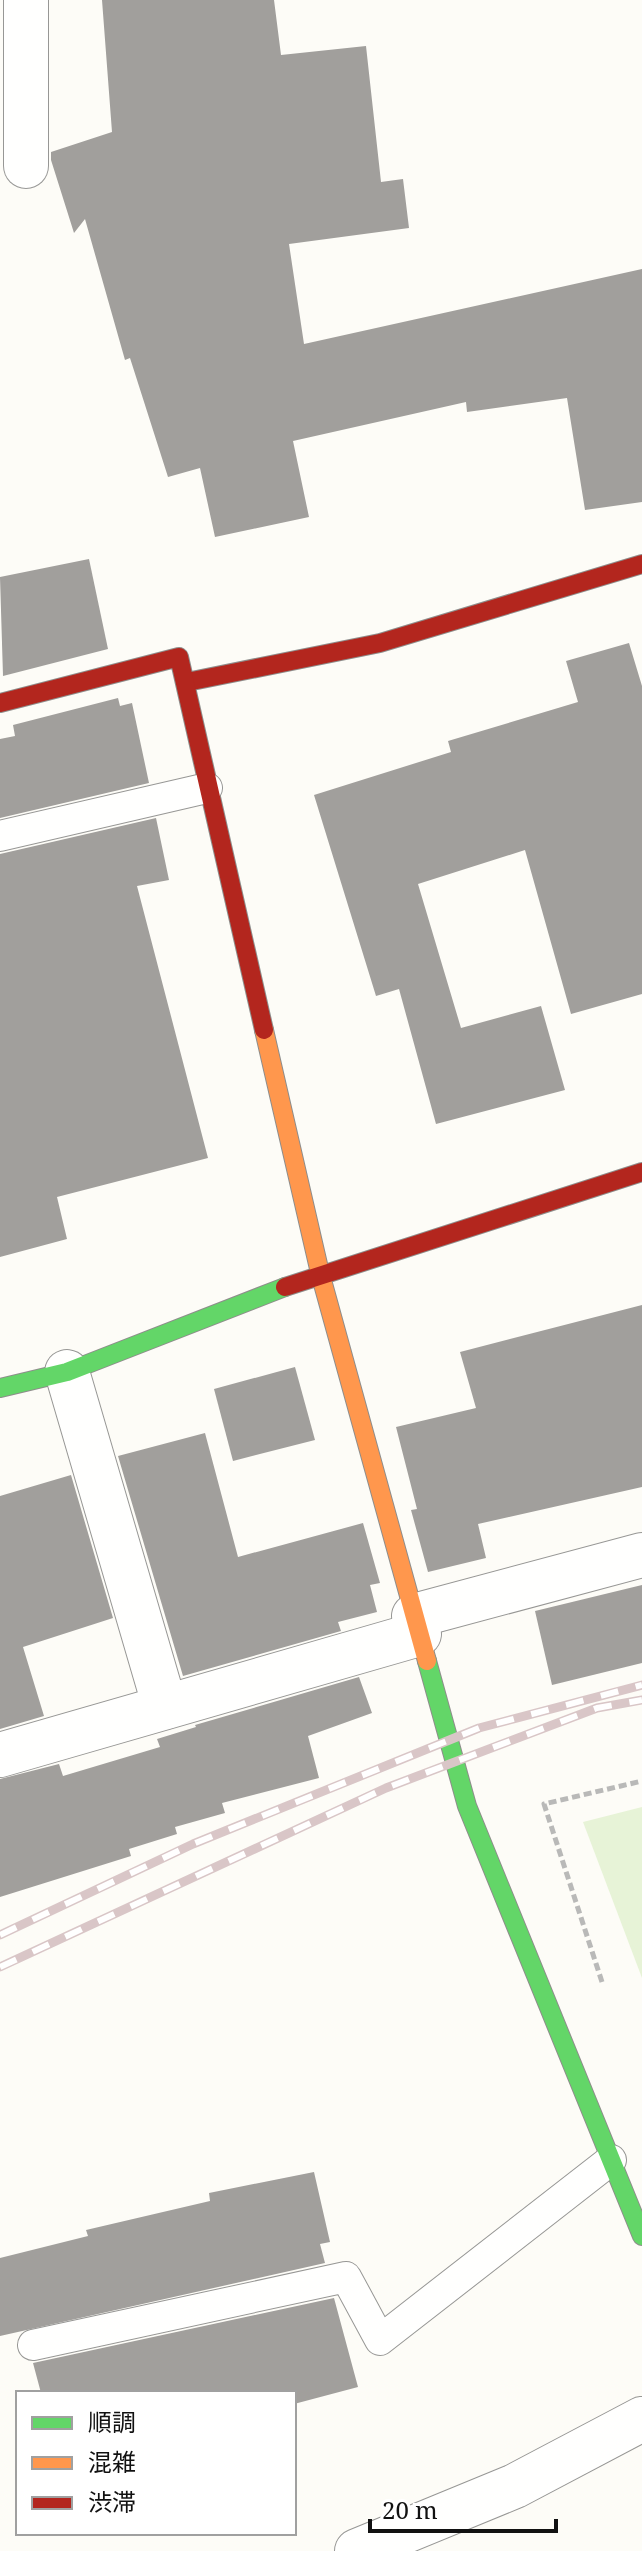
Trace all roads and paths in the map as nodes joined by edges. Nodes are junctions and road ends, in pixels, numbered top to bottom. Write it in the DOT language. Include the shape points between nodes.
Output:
graph roads {
  1 [pos="26,0"];
  2 [pos="26,166"];
  3 [pos="642,564"];
  4 [pos="187,682"];
  5 [pos="0,703"];
  6 [pos="207,788"];
  7 [pos="0,836"];
  8 [pos="642,1172"];
  9 [pos="320,1273"];
  10 [pos="67,1372"];
  11 [pos="0,1388"];
  12 [pos="642,1555"];
  13 [pos="417,1625"];
  14 [pos="165,1707"];
  15 [pos="0,1755"];
  16 [pos="642,1781"];
  17 [pos="603,1984"];
  18 [pos="611,2160"];
  19 [pos="642,2236"];
  20 [pos="33,2345"];
  21 [pos="642,2419"];
  22 [pos="357,2551"];
  1 -- 2 [label="street"];
  3 -- 4 [label="street" via="380,643"];
  4 -- 5 [label="street" via="179,657"];
  4 -- 6 [label="street"];
  6 -- 7 [label="lane"];
  6 -- 9 [label="street"];
  8 -- 9 [label="street"];
  9 -- 10 [label="street"];
  9 -- 13 [label="street"];
  10 -- 11 [label="street"];
  10 -- 14 [label="street"];
  12 -- 13 [label="street"];
  13 -- 14 [label="street"];
  13 -- 18 [label="street" via="467,1806"];
  14 -- 15 [label="street"];
  16 -- 17 [label="path" via="544,1804"];
  18 -- 19 [label="street"];
  18 -- 20 [label="lane" via="380,2340 346,2277"];
  21 -- 22 [label="street" via="515,2486"];
}
